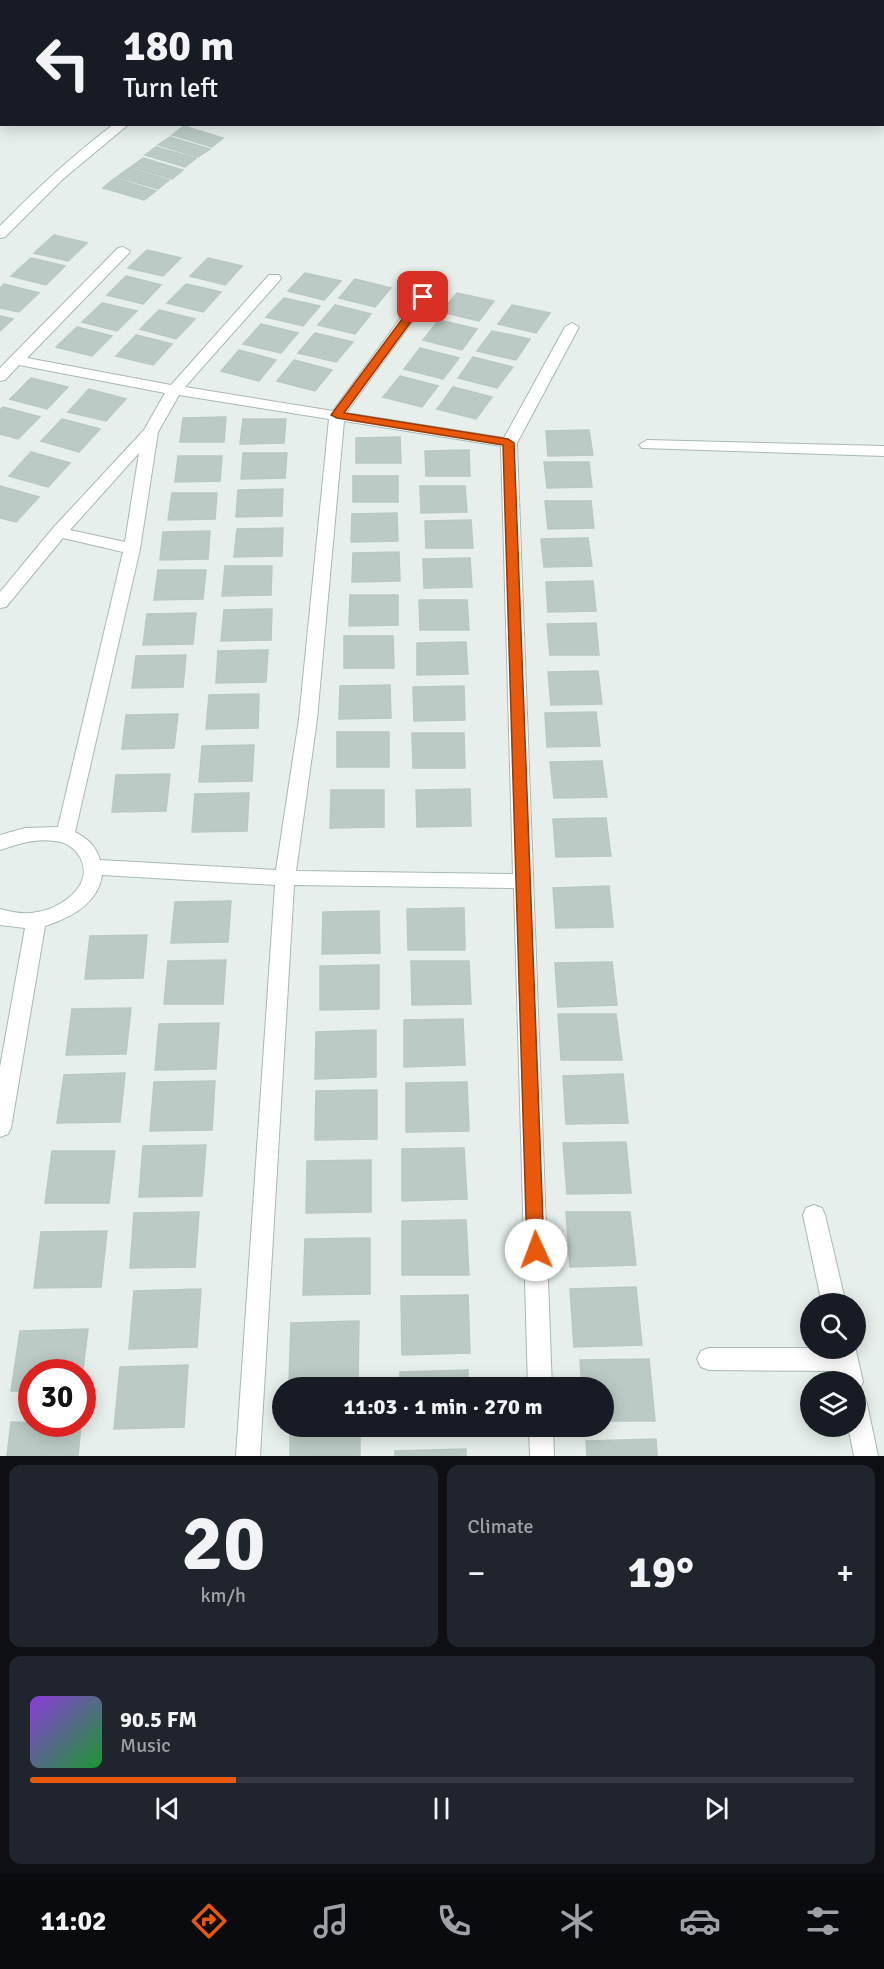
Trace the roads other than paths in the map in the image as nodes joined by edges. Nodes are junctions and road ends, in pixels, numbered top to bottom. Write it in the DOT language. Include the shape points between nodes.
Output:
graph roads {
  1 [pos="120,126"];
  2 [pos="0,234"];
  3 [pos="123,251"];
  4 [pos="274,278"];
  5 [pos="423,297"];
  6 [pos="572,327"];
  7 [pos="16,360"];
  8 [pos="0,377"];
  9 [pos="174,390"];
  10 [pos="337,415"];
  11 [pos="150,432"];
  12 [pos="508,443"];
  13 [pos="646,446"];
  14 [pos="884,451"];
  15 [pos="60,532"];
  16 [pos="132,549"];
  17 [pos="0,603"];
  18 [pos="65,836"];
  19 [pos="0,843"];
  20 [pos="93,867"];
  21 [pos="285,878"];
  22 [pos="523,881"];
  23 [pos="0,917"];
  24 [pos="36,921"];
  25 [pos="0,1128"];
  26 [pos="814,1215"];
  27 [pos="832,1293"];
  28 [pos="709,1359"];
  29 [pos="847,1363"];
  30 [pos="540,1377"];
  31 [pos="542,1437"];
  32 [pos="862,1437"];
  33 [pos="248,1456"];
  34 [pos="542,1456"];
  35 [pos="866,1456"];
  1 -- 2 [label="street" via="51,182"];
  3 -- 7 [label="street"];
  4 -- 9 [label="street"];
  5 -- 10 [label="street"];
  6 -- 12 [label="street"];
  7 -- 8 [label="street"];
  7 -- 9 [label="street"];
  9 -- 10 [label="street"];
  9 -- 11 [label="street"];
  10 -- 12 [label="street"];
  10 -- 21 [label="street" via="308,719"];
  11 -- 15 [label="street"];
  11 -- 16 [label="street"];
  12 -- 22 [label="street"];
  13 -- 14 [label="street"];
  15 -- 16 [label="street"];
  15 -- 17 [label="street"];
  16 -- 18 [label="street"];
  18 -- 19 [label="street" via="30,832"];
  18 -- 20 [label="street" via="79,844"];
  20 -- 21 [label="street"];
  20 -- 24 [label="street" via="84,895 71,907"];
  21 -- 22 [label="street"];
  21 -- 33 [label="street"];
  22 -- 30 [label="street"];
  23 -- 24 [label="street"];
  24 -- 25 [label="street"];
  26 -- 27 [label="street"];
  28 -- 29 [label="street"];
  31 -- 34 [label="street"];
  32 -- 35 [label="street"];
}
